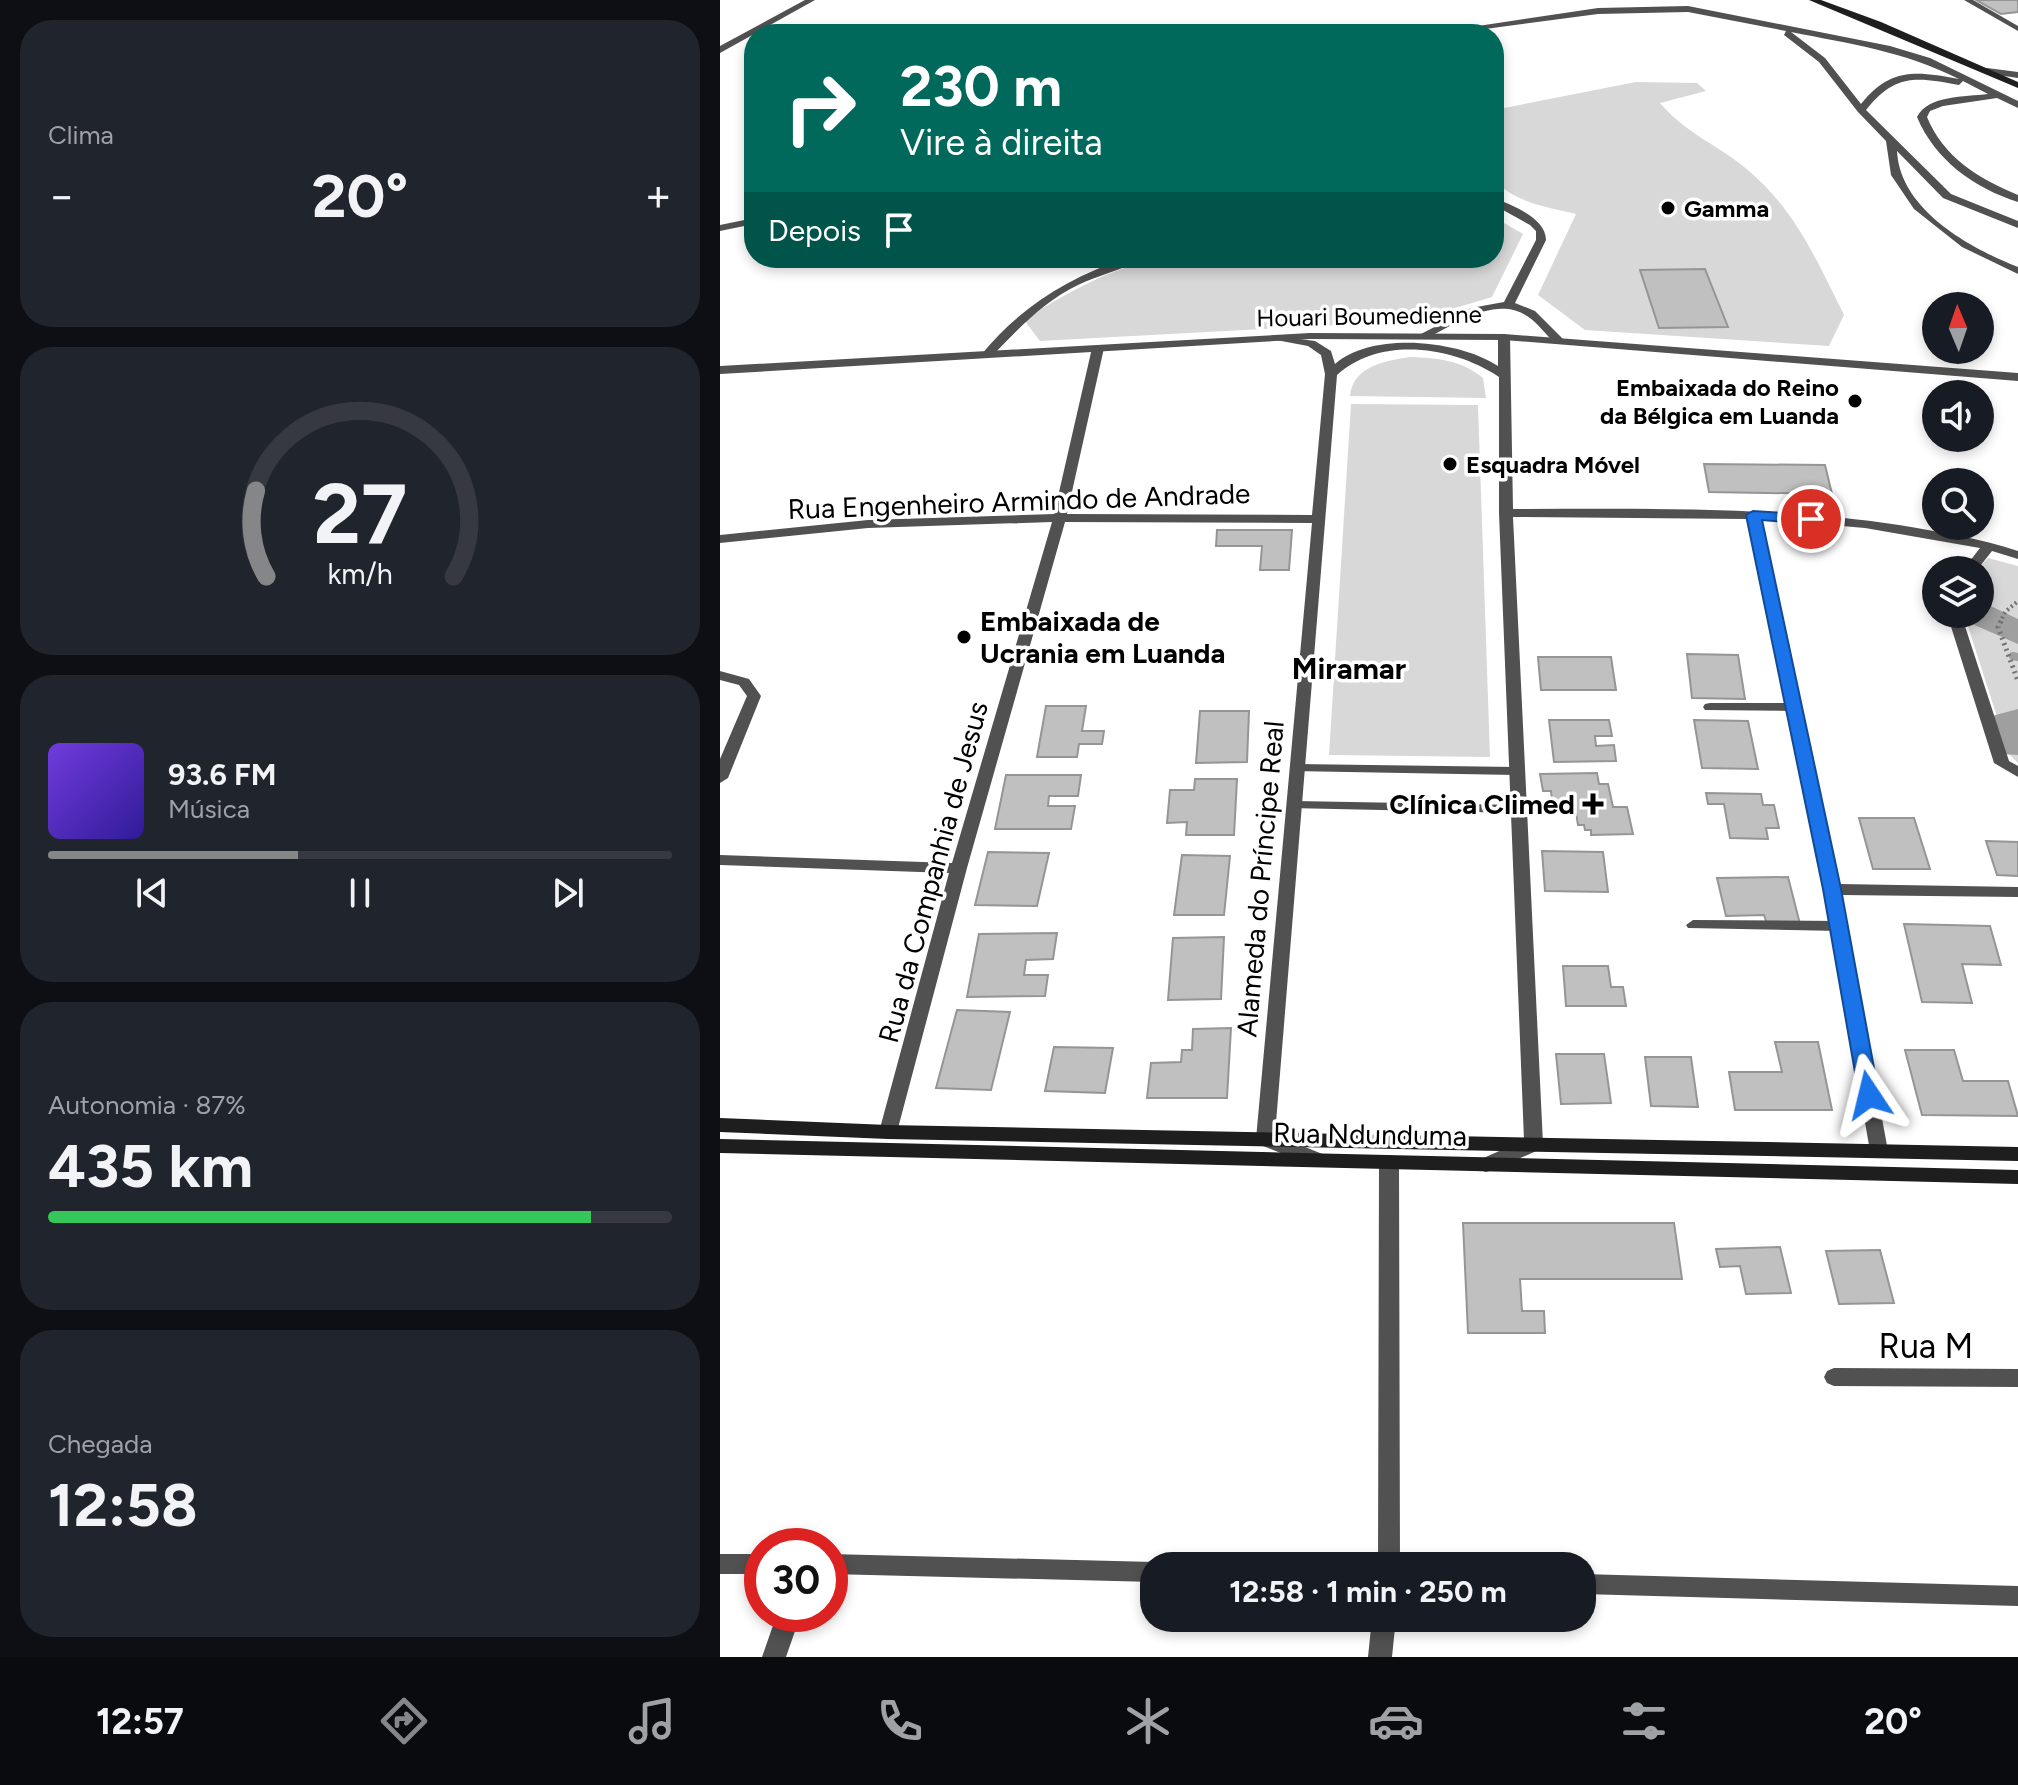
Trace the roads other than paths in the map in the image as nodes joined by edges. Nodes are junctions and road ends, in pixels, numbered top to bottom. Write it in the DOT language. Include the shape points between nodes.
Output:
graph roads {
  1 [pos="811,0"];
  2 [pos="1813,0"];
  3 [pos="1968,0"];
  4 [pos="767,24"];
  5 [pos="1502,24"];
  6 [pos="1775,27"];
  7 [pos="2018,29"];
  8 [pos="744,37"];
  9 [pos="720,50"];
  10 [pos="1987,71"];
  11 [pos="2018,75"];
  12 [pos="2018,85"];
  13 [pos="1980,86"];
  14 [pos="1999,95"];
  15 [pos="2018,105"];
  16 [pos="1861,110"];
  17 [pos="1891,138"];
  18 [pos="2018,199"];
  19 [pos="1504,206"];
  20 [pos="744,223"];
  21 [pos="2018,225"];
  22 [pos="720,228"];
  23 [pos="1105,268"];
  24 [pos="2016,270"];
  25 [pos="1508,306"];
  26 [pos="1427,334"];
  27 [pos="1504,337"];
  28 [pos="1278,338"];
  29 [pos="1559,341"];
  30 [pos="1098,348"];
  31 [pos="987,355"];
  32 [pos="720,370"];
  33 [pos="1331,374"];
  34 [pos="1505,376"];
  35 [pos="2018,377"];
  36 [pos="1506,513"];
  37 [pos="1753,515"];
  38 [pos="1059,519"];
  39 [pos="1320,519"];
  40 [pos="720,539"];
  41 [pos="1990,545"];
  42 [pos="2018,555"];
  43 [pos="1981,556"];
  44 [pos="1959,628"];
  45 [pos="720,675"];
  46 [pos="1710,707"];
  47 [pos="1794,707"];
  48 [pos="1297,768"];
  49 [pos="1516,771"];
  50 [pos="2018,772"];
  51 [pos="720,778"];
  52 [pos="1294,805"];
  53 [pos="1519,809"];
  54 [pos="720,860"];
  55 [pos="959,868"];
  56 [pos="1832,889"];
  57 [pos="2018,892"];
  58 [pos="1693,925"];
  59 [pos="1839,926"];
  60 [pos="720,1125"];
  61 [pos="888,1132"];
  62 [pos="1265,1139"];
  63 [pos="1534,1144"];
  64 [pos="720,1146"];
  65 [pos="1879,1151"];
  66 [pos="2018,1154"];
  67 [pos="1320,1161"];
  68 [pos="1389,1162"];
  69 [pos="1486,1165"];
  70 [pos="2018,1177"];
  71 [pos="1834,1377"];
  72 [pos="2018,1378"];
  73 [pos="1389,1552"];
  74 [pos="720,1564"];
  75 [pos="744,1564"];
  76 [pos="848,1564"];
  77 [pos="1140,1572"];
  78 [pos="1596,1584"];
  79 [pos="2018,1596"];
  80 [pos="783,1632"];
  81 [pos="1383,1632"];
  82 [pos="774,1657"];
  83 [pos="1380,1657"];
  1 -- 4 [label="street"];
  2 -- 10 [label="main road"];
  3 -- 7 [label="lane"];
  5 -- 6 [label="street" via="1660,8 1728,15"];
  6 -- 13 [label="street" via="1887,48 1927,60"];
  6 -- 16 [label="street" via="1810,48"];
  8 -- 9 [label="street"];
  10 -- 11 [label="street"];
  10 -- 12 [label="main road"];
  13 -- 14 [label="street"];
  13 -- 16 [label="street" via="1936,78 1890,79"];
  14 -- 15 [label="street"];
  14 -- 18 [label="street" via="1941,103 1926,109 1922,117 1925,129 1953,164"];
  16 -- 17 [label="street"];
  17 -- 21 [label="street" via="1947,196"];
  17 -- 24 [label="street" via="1894,172 1920,208 1971,248"];
  19 -- 25 [label="street" via="1541,231"];
  20 -- 22 [label="street"];
  23 -- 31 [label="street" via="1052,292"];
  25 -- 26 [label="street" via="1473,310"];
  25 -- 29 [label="street" via="1533,315"];
  26 -- 27 [label="street, Houari Boumedienne"];
  26 -- 28 [label="street, Houari Boumedienne"];
  27 -- 29 [label="street, Houari Boumedienne"];
  27 -- 34 [label="street"];
  28 -- 30 [label="street, Houari Boumedienne"];
  28 -- 33 [label="street" via="1311,343 1327,353"];
  29 -- 35 [label="street, Houari Boumedienne"];
  30 -- 31 [label="street, Houari Boumedienne"];
  30 -- 38 [label="street, Rua da Companhia de Jesus"];
  31 -- 32 [label="street, Houari Boumedienne"];
  33 -- 34 [label="street" via="1341,361 1362,352 1411,347 1467,354 1489,362"];
  33 -- 39 [label="street, Alameda do Príncipe Real"];
  34 -- 36 [label="street"];
  36 -- 37 [label="street"];
  36 -- 49 [label="street"];
  37 -- 41 [label="street" via="1870,524"];
  37 -- 47 [label="street"];
  38 -- 39 [label="street, Rua Engenheiro Armindo de Andrade"];
  38 -- 40 [label="street, Rua Engenheiro Armindo de Andrade" via="828,526"];
  38 -- 55 [label="street, Rua da Companhia de Jesus"];
  39 -- 48 [label="street, Alameda do Príncipe Real"];
  41 -- 42 [label="street"];
  41 -- 43 [label="street"];
  44 -- 50 [label="street" via="2002,763"];
  45 -- 51 [label="street" via="744,682 754,696"];
  46 -- 47 [label="lane"];
  47 -- 56 [label="street"];
  48 -- 49 [label="lane"];
  48 -- 52 [label="street, Alameda do Príncipe Real"];
  49 -- 53 [label="street"];
  52 -- 53 [label="lane"];
  52 -- 62 [label="street, Alameda do Príncipe Real"];
  53 -- 63 [label="street"];
  54 -- 55 [label="street"];
  55 -- 61 [label="street, Rua da Companhia de Jesus"];
  56 -- 57 [label="street"];
  56 -- 59 [label="street"];
  58 -- 59 [label="lane"];
  59 -- 65 [label="street"];
  60 -- 61 [label="main road, Rua Ndunduma"];
  61 -- 62 [label="main road, Rua Ndunduma"];
  62 -- 63 [label="main road, Rua Ndunduma"];
  62 -- 67 [label="street"];
  63 -- 65 [label="main road, Rua Ndunduma"];
  63 -- 69 [label="street"];
  64 -- 67 [label="main road, Rua Ndunduma"];
  65 -- 66 [label="main road, Rua Ndunduma"];
  67 -- 68 [label="main road, Rua Ndunduma"];
  68 -- 69 [label="main road, Rua Ndunduma"];
  68 -- 73 [label="street"];
  69 -- 70 [label="main road, Rua Ndunduma"];
  71 -- 72 [label="street, Rua M"];
  74 -- 75 [label="street"];
  76 -- 77 [label="street"];
  78 -- 79 [label="street"];
  80 -- 82 [label="street"];
  81 -- 83 [label="street"];
}
